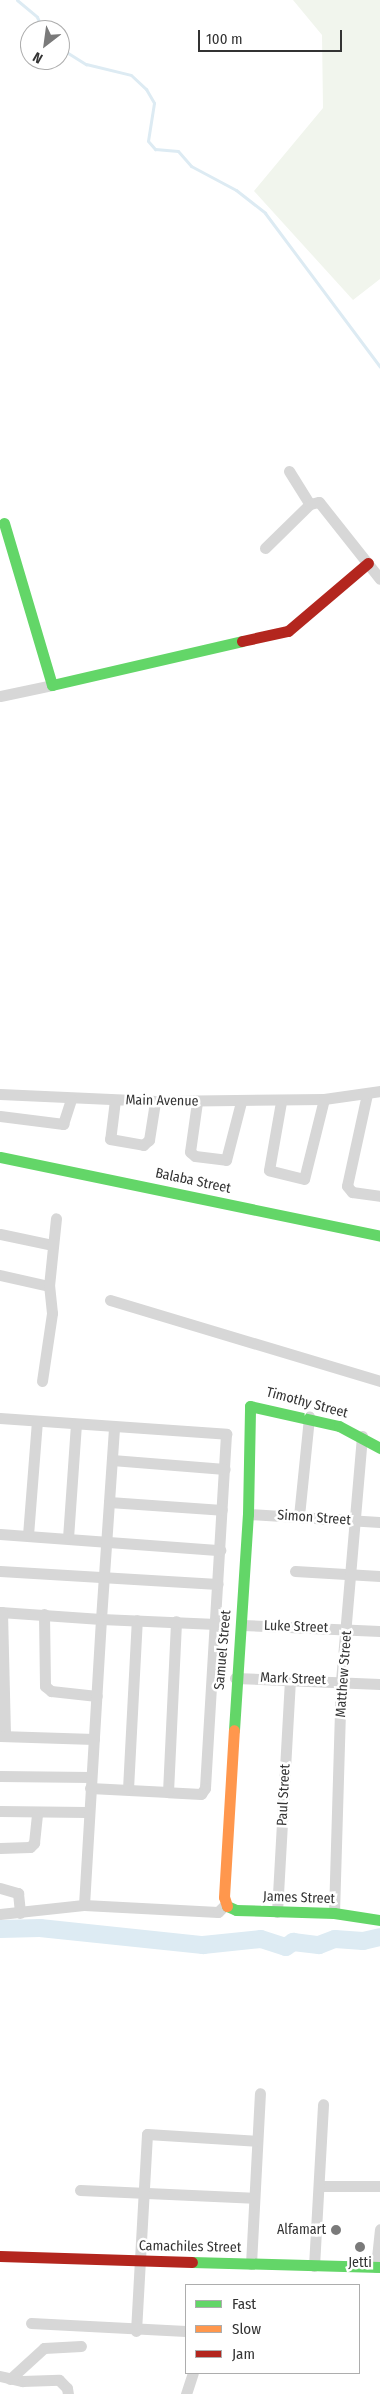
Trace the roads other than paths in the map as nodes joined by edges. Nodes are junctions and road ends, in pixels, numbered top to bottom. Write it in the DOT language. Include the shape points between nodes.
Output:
graph roads {
  1 [pos="289,471"];
  2 [pos="310,504"];
  3 [pos="4,523"];
  4 [pos="265,548"];
  5 [pos="368,563"];
  6 [pos="380,579"];
  7 [pos="52,685"];
  8 [pos="0,696"];
  9 [pos="380,1091"];
  10 [pos="0,1094"];
  11 [pos="367,1094"];
  12 [pos="71,1099"];
  13 [pos="324,1099"];
  14 [pos="115,1100"];
  15 [pos="155,1101"];
  16 [pos="197,1102"];
  17 [pos="241,1102"];
  18 [pos="281,1102"];
  19 [pos="0,1116"];
  20 [pos="0,1157"];
  21 [pos="380,1196"];
  22 [pos="56,1218"];
  23 [pos="0,1234"];
  24 [pos="380,1236"];
  25 [pos="52,1245"];
  26 [pos="0,1275"];
  27 [pos="49,1286"];
  28 [pos="110,1300"];
  29 [pos="42,1381"];
  30 [pos="380,1381"];
  31 [pos="250,1406"];
  32 [pos="309,1417"];
  33 [pos="0,1418"];
  34 [pos="38,1421"];
  35 [pos="76,1424"];
  36 [pos="0,1426"];
  37 [pos="114,1426"];
  38 [pos="362,1436"];
  39 [pos="380,1448"];
  40 [pos="112,1460"];
  41 [pos="225,1469"];
  42 [pos="109,1502"];
  43 [pos="222,1510"];
  44 [pos="248,1514"];
  45 [pos="299,1516"];
  46 [pos="354,1521"];
  47 [pos="380,1522"];
  48 [pos="0,1534"];
  49 [pos="28,1536"];
  50 [pos="68,1538"];
  51 [pos="106,1542"];
  52 [pos="220,1550"];
  53 [pos="295,1570"];
  54 [pos="0,1571"];
  55 [pos="351,1574"];
  56 [pos="380,1576"];
  57 [pos="104,1579"];
  58 [pos="218,1584"];
  59 [pos="1,1612"];
  60 [pos="44,1614"];
  61 [pos="101,1619"];
  62 [pos="137,1620"];
  63 [pos="176,1622"];
  64 [pos="216,1624"];
  65 [pos="242,1625"];
  66 [pos="347,1628"];
  67 [pos="380,1631"];
  68 [pos="235,1678"];
  69 [pos="290,1678"];
  70 [pos="341,1681"];
  71 [pos="380,1684"];
  72 [pos="97,1696"];
  73 [pos="3,1736"];
  74 [pos="94,1739"];
  75 [pos="0,1776"];
  76 [pos="90,1782"];
  77 [pos="128,1790"];
  78 [pos="168,1792"];
  79 [pos="0,1811"];
  80 [pos="37,1812"];
  81 [pos="87,1812"];
  82 [pos="0,1848"];
  83 [pos="0,1888"];
  84 [pos="224,1901"];
  85 [pos="84,1905"];
  86 [pos="277,1912"];
  87 [pos="20,1913"];
  88 [pos="334,1913"];
  89 [pos="0,1914"];
  90 [pos="380,1920"];
  91 [pos="260,2093"];
  92 [pos="323,2104"];
  93 [pos="256,2141"];
  94 [pos="319,2186"];
  95 [pos="380,2186"];
  96 [pos="80,2190"];
  97 [pos="145,2193"];
  98 [pos="253,2198"];
  99 [pos="380,2229"];
  100 [pos="0,2256"];
  101 [pos="142,2261"];
  102 [pos="251,2264"];
  103 [pos="314,2266"];
  104 [pos="378,2267"];
  105 [pos="31,2323"];
  106 [pos="136,2331"];
  107 [pos="185,2332"];
  108 [pos="81,2346"];
  109 [pos="192,2374"];
  110 [pos="5,2377"];
  111 [pos="68,2394"];
  112 [pos="186,2394"];
  1 -- 2 [label="street"];
  2 -- 4 [label="street"];
  2 -- 5 [label="street" via="324,504"];
  3 -- 7 [label="street"];
  5 -- 6 [label="street"];
  5 -- 7 [label="street" via="288,631 116,667"];
  7 -- 8 [label="street"];
  9 -- 11 [label="street, Main Avenue"];
  10 -- 12 [label="street, Main Avenue"];
  11 -- 13 [label="street, Main Avenue"];
  11 -- 21 [label="street" via="347,1186 352,1192"];
  12 -- 14 [label="street, Main Avenue"];
  12 -- 19 [label="street" via="67,1119 58,1125"];
  13 -- 18 [label="street, Main Avenue"];
  13 -- 18 [label="street" via="307,1177 298,1179 271,1172 268,1166"];
  14 -- 15 [label="street, Main Avenue"];
  14 -- 15 [label="street" via="108,1136 143,1145 149,1140"];
  15 -- 16 [label="street, Main Avenue"];
  16 -- 17 [label="street, Main Avenue"];
  16 -- 17 [label="street" via="190,1152 195,1156 226,1160 230,1155"];
  17 -- 18 [label="street, Main Avenue"];
  20 -- 24 [label="street, Balaba Street"];
  22 -- 25 [label="street"];
  23 -- 25 [label="street"];
  25 -- 27 [label="street"];
  26 -- 27 [label="street"];
  27 -- 29 [label="street" via="52,1313"];
  28 -- 30 [label="street"];
  31 -- 32 [label="street, Timothy Street"];
  31 -- 44 [label="street, Samuel Street"];
  32 -- 38 [label="street, Timothy Street"];
  32 -- 45 [label="street"];
  33 -- 34 [label="street"];
  33 -- 36 [label="street"];
  34 -- 35 [label="street"];
  34 -- 49 [label="street"];
  35 -- 37 [label="street"];
  35 -- 50 [label="street"];
  37 -- 40 [label="street"];
  37 -- 41 [label="street" via="222,1431 227,1440"];
  38 -- 39 [label="street, Timothy Street"];
  38 -- 46 [label="street, Matthew Street"];
  40 -- 41 [label="street"];
  40 -- 42 [label="street"];
  41 -- 43 [label="street"];
  42 -- 43 [label="street"];
  42 -- 51 [label="street"];
  43 -- 52 [label="street"];
  44 -- 45 [label="street, Simon Street"];
  44 -- 65 [label="street, Samuel Street"];
  45 -- 46 [label="street, Simon Street"];
  46 -- 47 [label="street, Simon Street"];
  46 -- 55 [label="street, Matthew Street"];
  48 -- 49 [label="street"];
  49 -- 50 [label="street"];
  50 -- 51 [label="street"];
  51 -- 52 [label="street"];
  51 -- 57 [label="street"];
  52 -- 58 [label="street"];
  53 -- 55 [label="street"];
  54 -- 57 [label="street"];
  55 -- 56 [label="street"];
  55 -- 66 [label="street, Matthew Street"];
  57 -- 58 [label="street"];
  57 -- 61 [label="street"];
  58 -- 64 [label="street"];
  59 -- 60 [label="street"];
  59 -- 73 [label="street"];
  60 -- 61 [label="street"];
  60 -- 72 [label="street" via="45,1686 51,1691"];
  61 -- 62 [label="street"];
  61 -- 72 [label="street"];
  62 -- 63 [label="street"];
  62 -- 77 [label="street"];
  63 -- 64 [label="street"];
  63 -- 78 [label="street"];
  64 -- 78 [label="street" via="204,1791"];
  65 -- 66 [label="street, Luke Street"];
  65 -- 68 [label="street, Samuel Street"];
  66 -- 67 [label="street, Luke Street"];
  66 -- 70 [label="street, Matthew Street"];
  68 -- 69 [label="street, Mark Street"];
  68 -- 84 [label="street, Samuel Street"];
  69 -- 70 [label="street, Mark Street"];
  69 -- 86 [label="street, Paul Street"];
  70 -- 71 [label="street, Mark Street"];
  70 -- 88 [label="street, Matthew Street"];
  72 -- 74 [label="street"];
  73 -- 74 [label="street"];
  74 -- 76 [label="street"];
  75 -- 76 [label="street"];
  76 -- 77 [label="street"];
  76 -- 81 [label="street"];
  77 -- 78 [label="street"];
  79 -- 80 [label="street"];
  80 -- 81 [label="street"];
  80 -- 82 [label="street" via="34,1843 30,1847"];
  81 -- 85 [label="street"];
  83 -- 87 [label="street" via="18,1893"];
  84 -- 85 [label="street" via="218,1912"];
  84 -- 86 [label="street, James Street" via="236,1910"];
  85 -- 87 [label="street"];
  86 -- 88 [label="street, James Street"];
  87 -- 89 [label="street"];
  88 -- 90 [label="street, James Street"];
  91 -- 93 [label="street"];
  92 -- 94 [label="street"];
  93 -- 97 [label="street" via="147,2134"];
  93 -- 98 [label="street"];
  94 -- 95 [label="street"];
  94 -- 103 [label="street"];
  96 -- 97 [label="street"];
  97 -- 98 [label="street"];
  97 -- 101 [label="street"];
  98 -- 102 [label="street"];
  99 -- 104 [label="street"];
  100 -- 101 [label="street, Camachiles Street"];
  101 -- 102 [label="street, Camachiles Street"];
  101 -- 106 [label="street"];
  102 -- 103 [label="street, Camachiles Street"];
  103 -- 104 [label="street, Camachiles Street"];
  105 -- 106 [label="street"];
  106 -- 107 [label="street"];
  108 -- 110 [label="street" via="44,2348"];
  109 -- 112 [label="street"];
  110 -- 111 [label="street" via="59,2380"];
}
